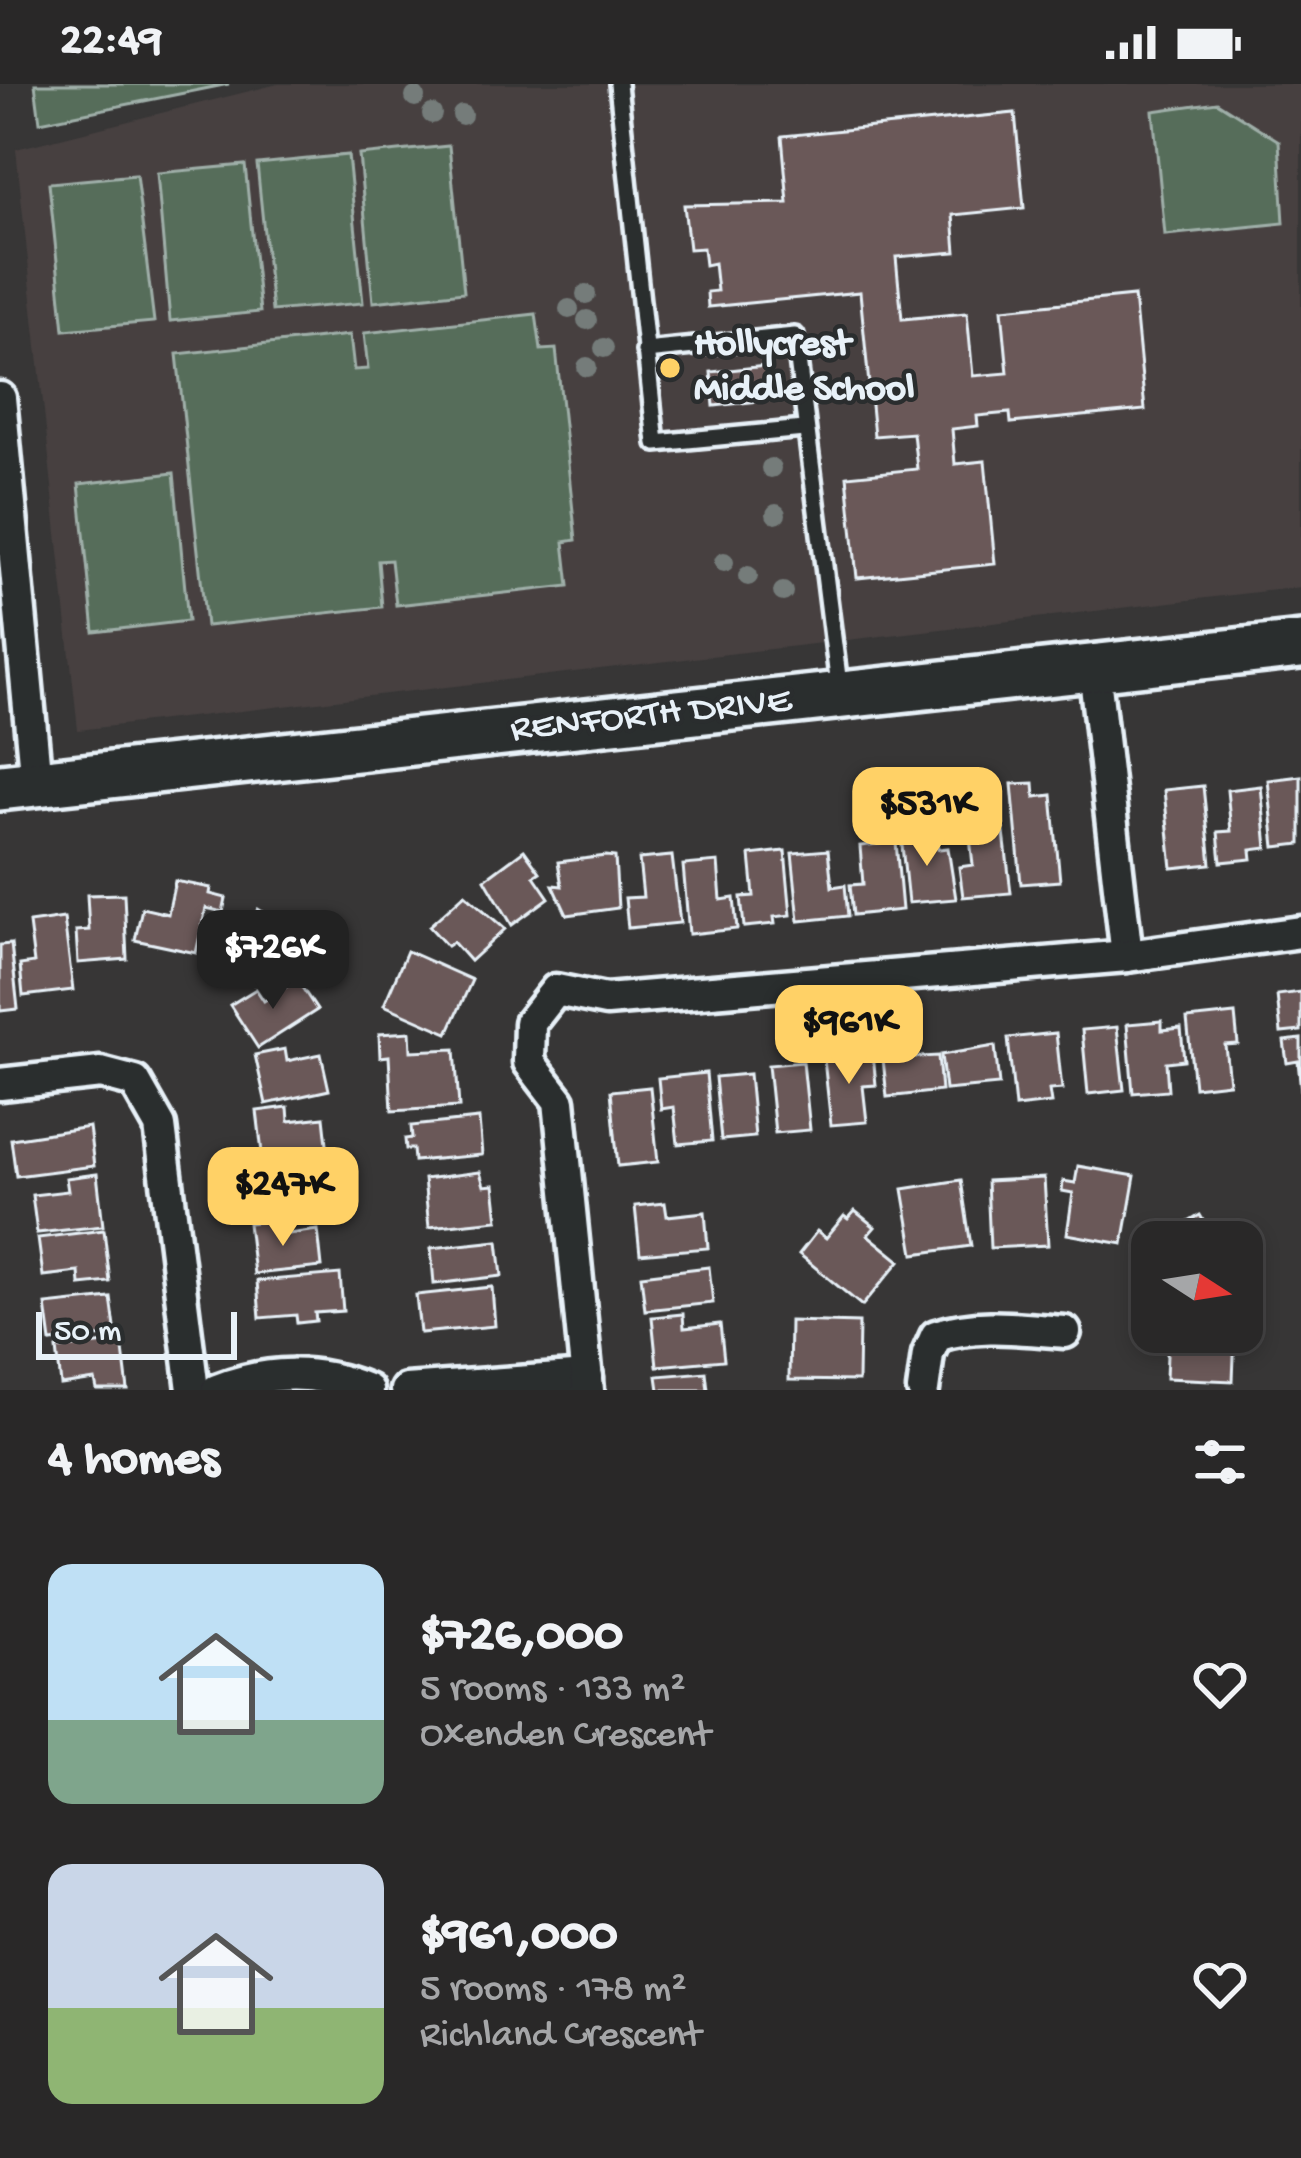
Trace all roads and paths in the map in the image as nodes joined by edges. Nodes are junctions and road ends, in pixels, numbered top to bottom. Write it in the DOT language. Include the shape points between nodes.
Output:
graph roads {
  1 [pos="618,84"];
  2 [pos="645,351"];
  3 [pos="0,398"];
  4 [pos="804,429"];
  5 [pos="1301,645"];
  6 [pos="1094,668"];
  7 [pos="840,696"];
  8 [pos="18,785"];
  9 [pos="1301,932"];
  10 [pos="1127,956"];
  11 [pos="0,1084"];
  12 [pos="1065,1332"];
  13 [pos="587,1383"];
  14 [pos="194,1390"];
  15 [pos="217,1390"];
  16 [pos="367,1390"];
  17 [pos="406,1390"];
  18 [pos="923,1390"];
  1 -- 2 [label="lane"];
  2 -- 4 [label="lane" via="656,443"];
  2 -- 4 [label="lane" via="795,336"];
  3 -- 8 [label="street"];
  4 -- 7 [label="lane"];
  5 -- 6 [label="main road, RENFORTH DRIVE"];
  6 -- 7 [label="main road, RENFORTH DRIVE"];
  6 -- 10 [label="street"];
  7 -- 8 [label="main road, RENFORTH DRIVE"];
  9 -- 10 [label="street"];
  10 -- 13 [label="street" via="606,1000 556,990 530,1023 529,1062 559,1101"];
  11 -- 14 [label="street" via="101,1072 135,1082 160,1126"];
  12 -- 18 [label="street" via="988,1327 936,1336"];
  13 -- 17 [label="street"];
  15 -- 16 [label="street" via="290,1373"];
}
